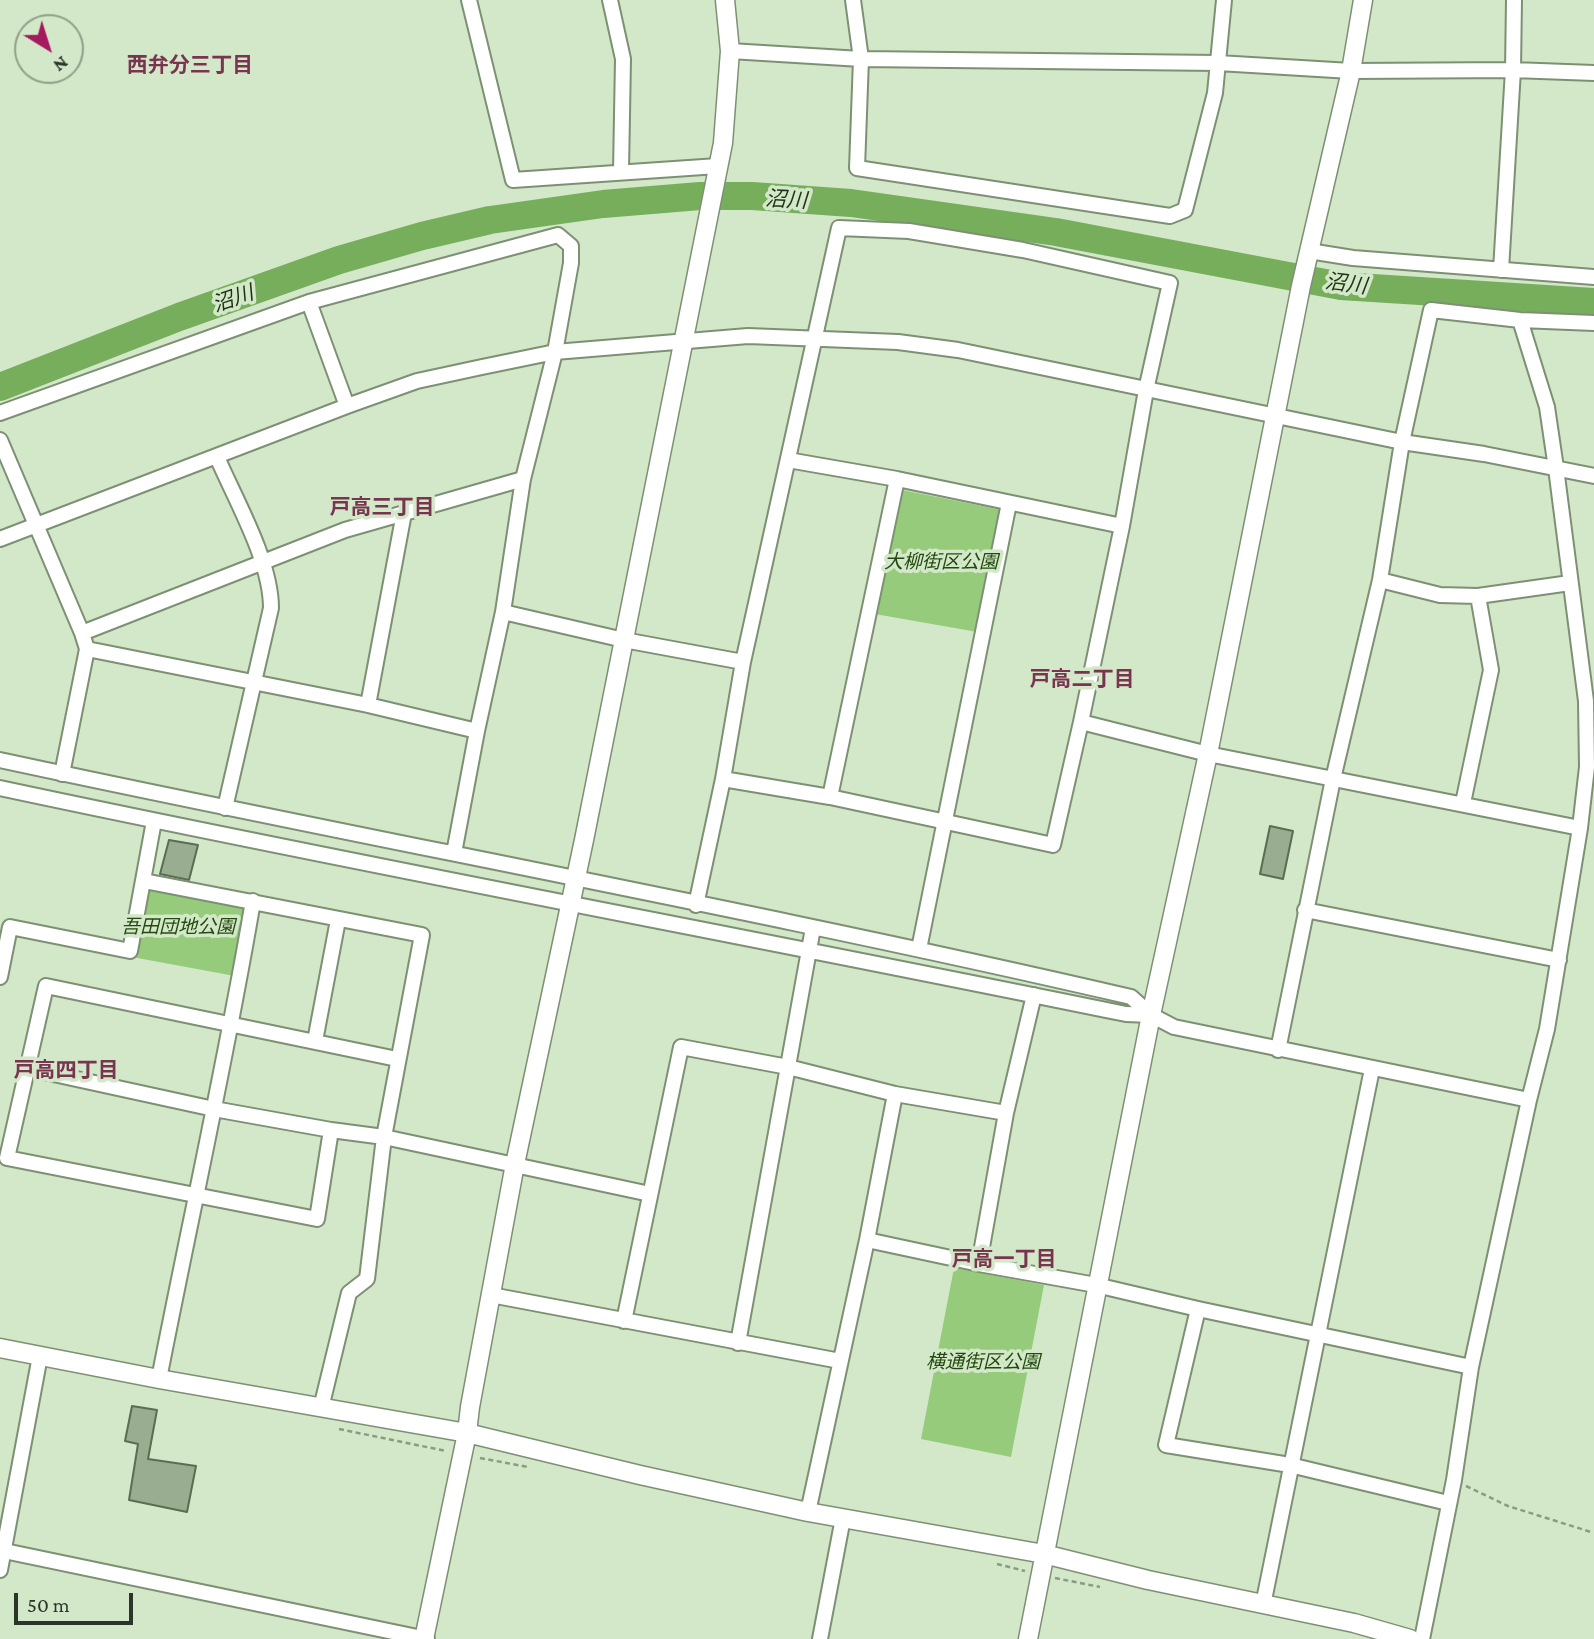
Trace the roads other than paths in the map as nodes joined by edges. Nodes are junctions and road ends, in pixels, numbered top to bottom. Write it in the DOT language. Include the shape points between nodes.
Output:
graph roads {
  1 [pos="469,0"];
  2 [pos="610,0"];
  3 [pos="725,0"];
  4 [pos="853,0"];
  5 [pos="1224,0"];
  6 [pos="1363,0"];
  7 [pos="1514,0"];
  8 [pos="730,51"];
  9 [pos="861,59"];
  10 [pos="1218,63"];
  11 [pos="1513,70"];
  12 [pos="1351,71"];
  13 [pos="1594,73"];
  14 [pos="718,166"];
  15 [pos="621,171"];
  16 [pos="1308,255"];
  17 [pos="1501,270"];
  18 [pos="1594,277"];
  19 [pos="309,302"];
  20 [pos="1520,320"];
  21 [pos="1594,323"];
  22 [pos="816,338"];
  23 [pos="685,340"];
  24 [pos="555,352"];
  25 [pos="1146,390"];
  26 [pos="347,406"];
  27 [pos="0,413"];
  28 [pos="1275,416"];
  29 [pos="0,440"];
  30 [pos="1402,442"];
  31 [pos="218,457"];
  32 [pos="788,460"];
  33 [pos="1556,468"];
  34 [pos="1594,476"];
  35 [pos="897,479"];
  36 [pos="523,480"];
  37 [pos="1009,503"];
  38 [pos="404,513"];
  39 [pos="36,525"];
  40 [pos="1122,526"];
  41 [pos="0,539"];
  42 [pos="262,562"];
  43 [pos="1380,580"];
  44 [pos="1570,583"];
  45 [pos="1478,596"];
  46 [pos="503,612"];
  47 [pos="82,633"];
  48 [pos="624,640"];
  49 [pos="87,649"];
  50 [pos="743,662"];
  51 [pos="254,684"];
  52 [pos="368,705"];
  53 [pos="1081,722"];
  54 [pos="477,731"];
  55 [pos="1208,754"];
  56 [pos="0,760"];
  57 [pos="62,774"];
  58 [pos="723,779"];
  59 [pos="1333,779"];
  60 [pos="0,788"];
  61 [pos="830,797"];
  62 [pos="1463,803"];
  63 [pos="225,808"];
  64 [pos="154,821"];
  65 [pos="945,822"];
  66 [pos="1580,828"];
  67 [pos="454,853"];
  68 [pos="575,880"];
  69 [pos="144,881"];
  70 [pos="253,901"];
  71 [pos="570,905"];
  72 [pos="696,905"];
  73 [pos="1305,910"];
  74 [pos="338,920"];
  75 [pos="813,928"];
  76 [pos="919,949"];
  77 [pos="809,950"];
  78 [pos="1559,960"];
  79 [pos="0,977"];
  80 [pos="1034,995"];
  81 [pos="1151,1016"];
  82 [pos="232,1026"];
  83 [pos="315,1041"];
  84 [pos="1278,1050"];
  85 [pos="397,1059"];
  86 [pos="788,1067"];
  87 [pos="26,1068"];
  88 [pos="1372,1069"];
  89 [pos="895,1094"];
  90 [pos="1529,1100"];
  91 [pos="214,1109"];
  92 [pos="1006,1113"];
  93 [pos="331,1130"];
  94 [pos="384,1137"];
  95 [pos="515,1164"];
  96 [pos="650,1194"];
  97 [pos="195,1195"];
  98 [pos="867,1240"];
  99 [pos="979,1264"];
  100 [pos="1096,1285"];
  101 [pos="491,1295"];
  102 [pos="1198,1309"];
  103 [pos="624,1321"];
  104 [pos="1317,1334"];
  105 [pos="738,1343"];
  106 [pos="0,1348"];
  107 [pos="40,1356"];
  108 [pos="840,1362"];
  109 [pos="1471,1367"];
  110 [pos="159,1379"];
  111 [pos="321,1408"];
  112 [pos="467,1433"];
  113 [pos="1290,1465"];
  114 [pos="1448,1503"];
  115 [pos="808,1511"];
  116 [pos="843,1518"];
  117 [pos="2,1550"];
  118 [pos="1044,1554"];
  119 [pos="0,1570"];
  120 [pos="1263,1605"];
  121 [pos="425,1639"];
  122 [pos="820,1639"];
  123 [pos="1028,1639"];
  124 [pos="1410,1639"];
  125 [pos="1422,1639"];
  1 -- 15 [label="street" via="513,180"];
  2 -- 15 [label="street" via="623,59"];
  3 -- 8 [label="street"];
  4 -- 9 [label="street"];
  5 -- 10 [label="street"];
  6 -- 12 [label="street"];
  7 -- 11 [label="street"];
  8 -- 9 [label="street"];
  8 -- 14 [label="street"];
  9 -- 10 [label="street"];
  9 -- 10 [label="street" via="857,168 1170,216 1185,210 1215,93"];
  10 -- 12 [label="street"];
  11 -- 12 [label="street"];
  11 -- 13 [label="street"];
  11 -- 17 [label="street"];
  12 -- 16 [label="street"];
  14 -- 15 [label="street"];
  14 -- 23 [label="street"];
  16 -- 17 [label="street"];
  16 -- 28 [label="street"];
  17 -- 18 [label="street"];
  19 -- 24 [label="street" via="558,235 571,246 571,263"];
  19 -- 26 [label="street"];
  19 -- 27 [label="street"];
  20 -- 21 [label="street"];
  20 -- 30 [label="street" via="1431,310"];
  20 -- 33 [label="street" via="1547,407"];
  22 -- 23 [label="street"];
  22 -- 25 [label="street" via="958,350"];
  22 -- 25 [label="street" via="839,228 909,231 1023,250 1170,283"];
  22 -- 32 [label="street"];
  23 -- 24 [label="street"];
  23 -- 48 [label="street"];
  24 -- 26 [label="street" via="417,382"];
  24 -- 36 [label="street"];
  25 -- 28 [label="street"];
  25 -- 40 [label="street"];
  26 -- 31 [label="street"];
  28 -- 30 [label="street"];
  28 -- 55 [label="street"];
  29 -- 39 [label="street"];
  30 -- 33 [label="street"];
  30 -- 43 [label="street"];
  31 -- 39 [label="street"];
  31 -- 42 [label="street"];
  32 -- 35 [label="street"];
  32 -- 50 [label="street"];
  33 -- 34 [label="street"];
  33 -- 44 [label="street"];
  35 -- 37 [label="street"];
  35 -- 61 [label="street"];
  36 -- 38 [label="street"];
  36 -- 46 [label="street"];
  37 -- 40 [label="street"];
  37 -- 65 [label="street"];
  38 -- 42 [label="street"];
  38 -- 52 [label="street"];
  39 -- 41 [label="street"];
  39 -- 47 [label="street"];
  40 -- 53 [label="street"];
  42 -- 47 [label="street"];
  42 -- 51 [label="street" via="271,608"];
  43 -- 45 [label="street" via="1440,596"];
  43 -- 59 [label="street"];
  44 -- 45 [label="street"];
  44 -- 66 [label="street" via="1586,701 1587,767"];
  45 -- 62 [label="street" via="1491,670"];
  46 -- 48 [label="street"];
  46 -- 54 [label="street"];
  47 -- 49 [label="street"];
  48 -- 50 [label="street"];
  48 -- 68 [label="street"];
  49 -- 51 [label="street"];
  49 -- 57 [label="street"];
  50 -- 58 [label="street"];
  51 -- 52 [label="street"];
  51 -- 63 [label="street"];
  52 -- 54 [label="street"];
  53 -- 55 [label="street"];
  53 -- 65 [label="street" via="1053,845"];
  54 -- 67 [label="street"];
  55 -- 59 [label="street"];
  55 -- 81 [label="street"];
  56 -- 57 [label="street"];
  57 -- 63 [label="street"];
  58 -- 61 [label="street"];
  58 -- 72 [label="street"];
  59 -- 62 [label="street"];
  59 -- 73 [label="street"];
  60 -- 64 [label="street"];
  61 -- 65 [label="street"];
  62 -- 66 [label="street"];
  63 -- 67 [label="street"];
  64 -- 69 [label="street"];
  64 -- 71 [label="street"];
  65 -- 76 [label="street"];
  66 -- 78 [label="street"];
  67 -- 68 [label="street"];
  68 -- 71 [label="street"];
  68 -- 72 [label="street"];
  69 -- 70 [label="street"];
  69 -- 79 [label="street" via="130,951 10,927"];
  70 -- 74 [label="street"];
  70 -- 82 [label="street"];
  71 -- 77 [label="street"];
  71 -- 95 [label="street"];
  72 -- 75 [label="street"];
  73 -- 78 [label="street"];
  73 -- 84 [label="street"];
  74 -- 83 [label="street"];
  74 -- 85 [label="street" via="422,935"];
  75 -- 76 [label="street"];
  75 -- 77 [label="street"];
  76 -- 81 [label="street" via="1131,997"];
  77 -- 80 [label="street"];
  77 -- 86 [label="street"];
  78 -- 90 [label="street"];
  80 -- 81 [label="street"];
  80 -- 92 [label="street"];
  81 -- 84 [label="street" via="1174,1027"];
  81 -- 100 [label="street"];
  82 -- 83 [label="street"];
  82 -- 87 [label="street" via="46,986"];
  82 -- 91 [label="street"];
  83 -- 85 [label="street"];
  84 -- 88 [label="street"];
  85 -- 94 [label="street"];
  86 -- 89 [label="street"];
  86 -- 96 [label="street" via="681,1047"];
  86 -- 105 [label="street"];
  87 -- 91 [label="street"];
  87 -- 97 [label="street" via="7,1158"];
  88 -- 90 [label="street"];
  88 -- 104 [label="street"];
  89 -- 92 [label="street"];
  89 -- 98 [label="street"];
  90 -- 109 [label="street"];
  91 -- 93 [label="street"];
  91 -- 97 [label="street"];
  92 -- 99 [label="street"];
  93 -- 94 [label="street"];
  93 -- 97 [label="street" via="317,1219"];
  94 -- 95 [label="street"];
  94 -- 111 [label="street" via="367,1279 349,1293"];
  95 -- 96 [label="street"];
  95 -- 101 [label="street"];
  96 -- 103 [label="street"];
  97 -- 110 [label="street"];
  98 -- 99 [label="street"];
  98 -- 108 [label="street"];
  99 -- 100 [label="street"];
  100 -- 102 [label="street"];
  100 -- 118 [label="street"];
  101 -- 103 [label="street"];
  101 -- 112 [label="street"];
  102 -- 104 [label="street"];
  102 -- 113 [label="street" via="1166,1445"];
  103 -- 105 [label="street"];
  104 -- 109 [label="street"];
  104 -- 113 [label="street"];
  105 -- 108 [label="street"];
  106 -- 107 [label="street"];
  107 -- 110 [label="street"];
  107 -- 117 [label="street"];
  108 -- 115 [label="street"];
  109 -- 114 [label="street"];
  110 -- 111 [label="street"];
  111 -- 112 [label="street"];
  112 -- 115 [label="street"];
  112 -- 121 [label="street"];
  113 -- 114 [label="street"];
  113 -- 120 [label="street"];
  114 -- 125 [label="street"];
  115 -- 116 [label="street"];
  116 -- 118 [label="street"];
  116 -- 122 [label="street"];
  117 -- 119 [label="street"];
  117 -- 121 [label="street"];
  118 -- 120 [label="street"];
  118 -- 123 [label="street"];
  120 -- 124 [label="street"];
}
